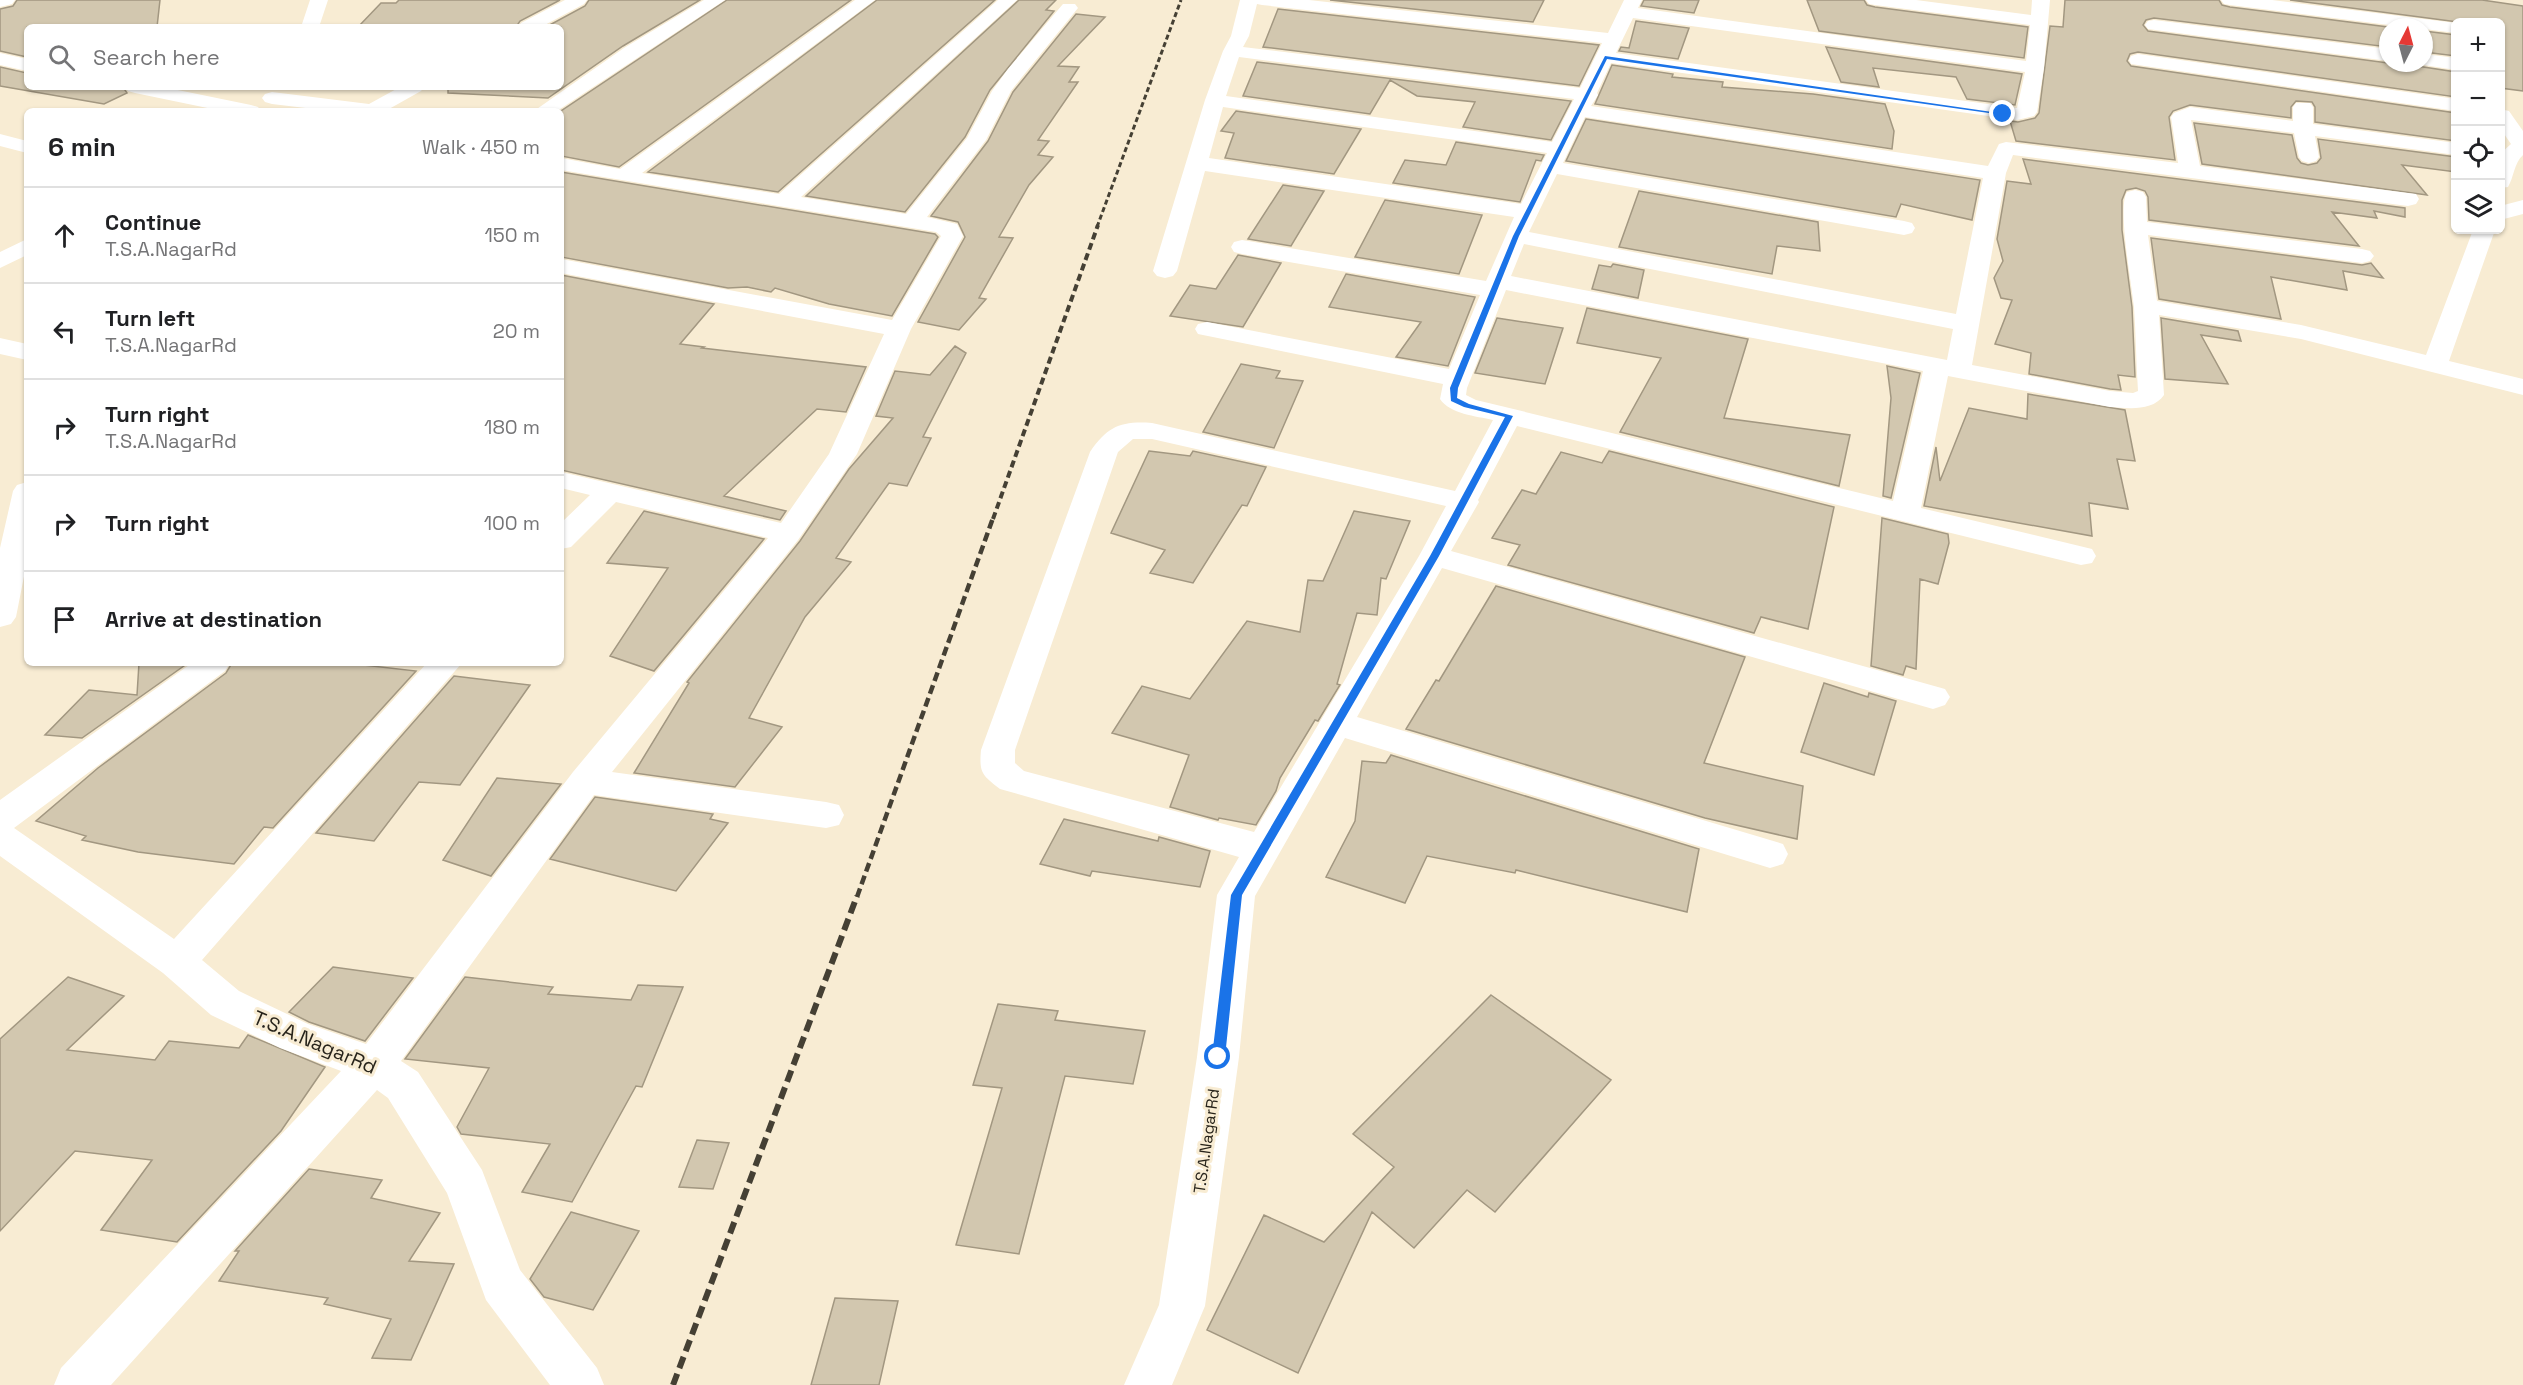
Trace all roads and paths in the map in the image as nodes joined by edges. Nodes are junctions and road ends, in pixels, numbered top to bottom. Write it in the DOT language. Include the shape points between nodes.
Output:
graph roads {
  1 [pos="6,0"];
  2 [pos="319,0"];
  3 [pos="578,0"];
  4 [pos="716,0"];
  5 [pos="866,0"];
  6 [pos="1008,0"];
  7 [pos="1249,0"];
  8 [pos="1262,0"];
  9 [pos="1875,0"];
  10 [pos="2040,0"];
  11 [pos="2230,0"];
  12 [pos="0,2"];
  13 [pos="2281,3"];
  14 [pos="1069,8"];
  15 [pos="2451,20"];
  16 [pos="2037,21"];
  17 [pos="311,24"];
  18 [pos="533,24"];
  19 [pos="2154,26"];
  20 [pos="1620,27"];
  21 [pos="2294,43"];
  22 [pos="1232,51"];
  23 [pos="2379,55"];
  24 [pos="0,59"];
  25 [pos="2138,60"];
  26 [pos="2433,61"];
  27 [pos="2451,63"];
  28 [pos="24,64"];
  29 [pos="2035,68"];
  30 [pos="2302,82"];
  31 [pos="150,90"];
  32 [pos="409,90"];
  33 [pos="270,99"];
  34 [pos="1215,100"];
  35 [pos="1584,103"];
  36 [pos="2451,104"];
  37 [pos="236,108"];
  38 [pos="357,108"];
  39 [pos="379,108"];
  40 [pos="548,108"];
  41 [pos="2505,116"];
  42 [pos="2523,122"];
  43 [pos="2505,126"];
  44 [pos="2303,127"];
  45 [pos="0,141"];
  46 [pos="24,146"];
  47 [pos="2451,148"];
  48 [pos="2514,151"];
  49 [pos="2309,157"];
  50 [pos="1555,158"];
  51 [pos="1197,163"];
  52 [pos="564,165"];
  53 [pos="2190,172"];
  54 [pos="1995,173"];
  55 [pos="624,176"];
  56 [pos="2501,180"];
  57 [pos="2136,197"];
  58 [pos="2408,199"];
  59 [pos="784,201"];
  60 [pos="2523,207"];
  61 [pos="2505,212"];
  62 [pos="912,221"];
  63 [pos="1522,224"];
  64 [pos="2136,227"];
  65 [pos="1904,228"];
  66 [pos="2483,234"];
  67 [pos="1242,247"];
  68 [pos="24,248"];
  69 [pos="2361,256"];
  70 [pos="0,261"];
  71 [pos="564,267"];
  72 [pos="1166,271"];
  73 [pos="1496,285"];
  74 [pos="2146,306"];
  75 [pos="1967,324"];
  76 [pos="899,329"];
  77 [pos="1207,329"];
  78 [pos="0,346"];
  79 [pos="24,351"];
  80 [pos="2435,365"];
  81 [pos="1947,368"];
  82 [pos="1459,379"];
  83 [pos="2523,387"];
  84 [pos="1509,416"];
  85 [pos="1573,432"];
  86 [pos="1490,452"];
  87 [pos="564,481"];
  88 [pos="610,492"];
  89 [pos="1465,502"];
  90 [pos="24,508"];
  91 [pos="1905,514"];
  92 [pos="788,534"];
  93 [pos="564,537"];
  94 [pos="1434,556"];
  95 [pos="2082,556"];
  96 [pos="0,617"];
  97 [pos="210,666"];
  98 [pos="443,666"];
  99 [pos="1933,697"];
  100 [pos="1337,723"];
  101 [pos="585,781"];
  102 [pos="826,816"];
  103 [pos="0,819"];
  104 [pos="0,837"];
  105 [pos="1263,849"];
  106 [pos="1770,854"];
  107 [pos="177,962"];
  108 [pos="374,1065"];
  109 [pos="78,1385"];
  110 [pos="580,1385"];
  111 [pos="1148,1385"];
  1 -- 12 [label="street"];
  2 -- 17 [label="street"];
  3 -- 18 [label="street"];
  4 -- 40 [label="street"];
  5 -- 55 [label="street"];
  6 -- 59 [label="street"];
  7 -- 22 [label="street"];
  8 -- 20 [label="street"];
  9 -- 16 [label="street"];
  10 -- 16 [label="street"];
  11 -- 13 [label="street"];
  13 -- 15 [label="street"];
  13 -- 21 [label="street"];
  14 -- 62 [label="street" via="1015,73 976,140"];
  16 -- 29 [label="street"];
  19 -- 21 [label="street"];
  20 -- 29 [label="street"];
  20 -- 29 [label="street" via="2017,114 2027,112"];
  20 -- 35 [label="street"];
  21 -- 23 [label="street"];
  21 -- 30 [label="street"];
  22 -- 34 [label="street"];
  22 -- 35 [label="street"];
  24 -- 28 [label="street"];
  25 -- 30 [label="street"];
  26 -- 27 [label="street"];
  30 -- 36 [label="street"];
  30 -- 44 [label="street"];
  31 -- 37 [label="street"];
  32 -- 39 [label="street"];
  33 -- 38 [label="street"];
  34 -- 50 [label="street"];
  34 -- 51 [label="street"];
  35 -- 50 [label="street"];
  35 -- 54 [label="street"];
  41 -- 42 [label="street"];
  43 -- 48 [label="street"];
  44 -- 47 [label="street"];
  44 -- 49 [label="street"];
  44 -- 53 [label="street" via="2190,113 2181,117"];
  45 -- 46 [label="street"];
  48 -- 56 [label="street"];
  50 -- 63 [label="street"];
  50 -- 65 [label="street"];
  51 -- 63 [label="street"];
  51 -- 72 [label="street"];
  52 -- 55 [label="street"];
  53 -- 54 [label="street" via="2006,148"];
  53 -- 58 [label="street"];
  54 -- 75 [label="street"];
  55 -- 59 [label="street"];
  57 -- 64 [label="street"];
  59 -- 62 [label="street"];
  60 -- 61 [label="street"];
  62 -- 76 [label="street" via="949,229 952,236"];
  63 -- 73 [label="street"];
  63 -- 75 [label="street"];
  64 -- 69 [label="street"];
  64 -- 74 [label="street"];
  66 -- 80 [label="street"];
  67 -- 73 [label="street"];
  68 -- 70 [label="street"];
  71 -- 76 [label="street"];
  73 -- 81 [label="street"];
  73 -- 82 [label="street"];
  74 -- 80 [label="street" via="2301,332"];
  74 -- 81 [label="street" via="2151,395 2136,401"];
  75 -- 81 [label="street"];
  76 -- 92 [label="street" via="843,454"];
  77 -- 82 [label="street"];
  78 -- 79 [label="street"];
  80 -- 83 [label="street"];
  81 -- 91 [label="street"];
  82 -- 84 [label="street" via="1453,399"];
  84 -- 85 [label="street"];
  84 -- 86 [label="street, T.S.A.NagarRd"];
  85 -- 86 [label="street"];
  85 -- 91 [label="street"];
  86 -- 89 [label="street, T.S.A.NagarRd"];
  87 -- 88 [label="street"];
  88 -- 92 [label="street"];
  88 -- 93 [label="street"];
  89 -- 94 [label="street, T.S.A.NagarRd"];
  89 -- 105 [label="street" via="1152,431 1132,430 1116,436 1104,452 998,750 997,768 1012,780 1036,788"];
  90 -- 96 [label="street"];
  91 -- 95 [label="street"];
  92 -- 101 [label="street"];
  94 -- 99 [label="street"];
  94 -- 100 [label="street, T.S.A.NagarRd"];
  97 -- 103 [label="street"];
  98 -- 107 [label="street"];
  100 -- 105 [label="street, T.S.A.NagarRd"];
  100 -- 106 [label="street"];
  101 -- 102 [label="street"];
  101 -- 108 [label="street"];
  104 -- 107 [label="street, T.S.A.NagarRd"];
  105 -- 111 [label="street, T.S.A.NagarRd" via="1236,895 1218,1057 1182,1306"];
  107 -- 108 [label="street, T.S.A.NagarRd" via="225,1003 294,1036"];
  108 -- 109 [label="street"];
  108 -- 110 [label="street, T.S.A.NagarRd" via="403,1085 466,1184 502,1284"];
}
